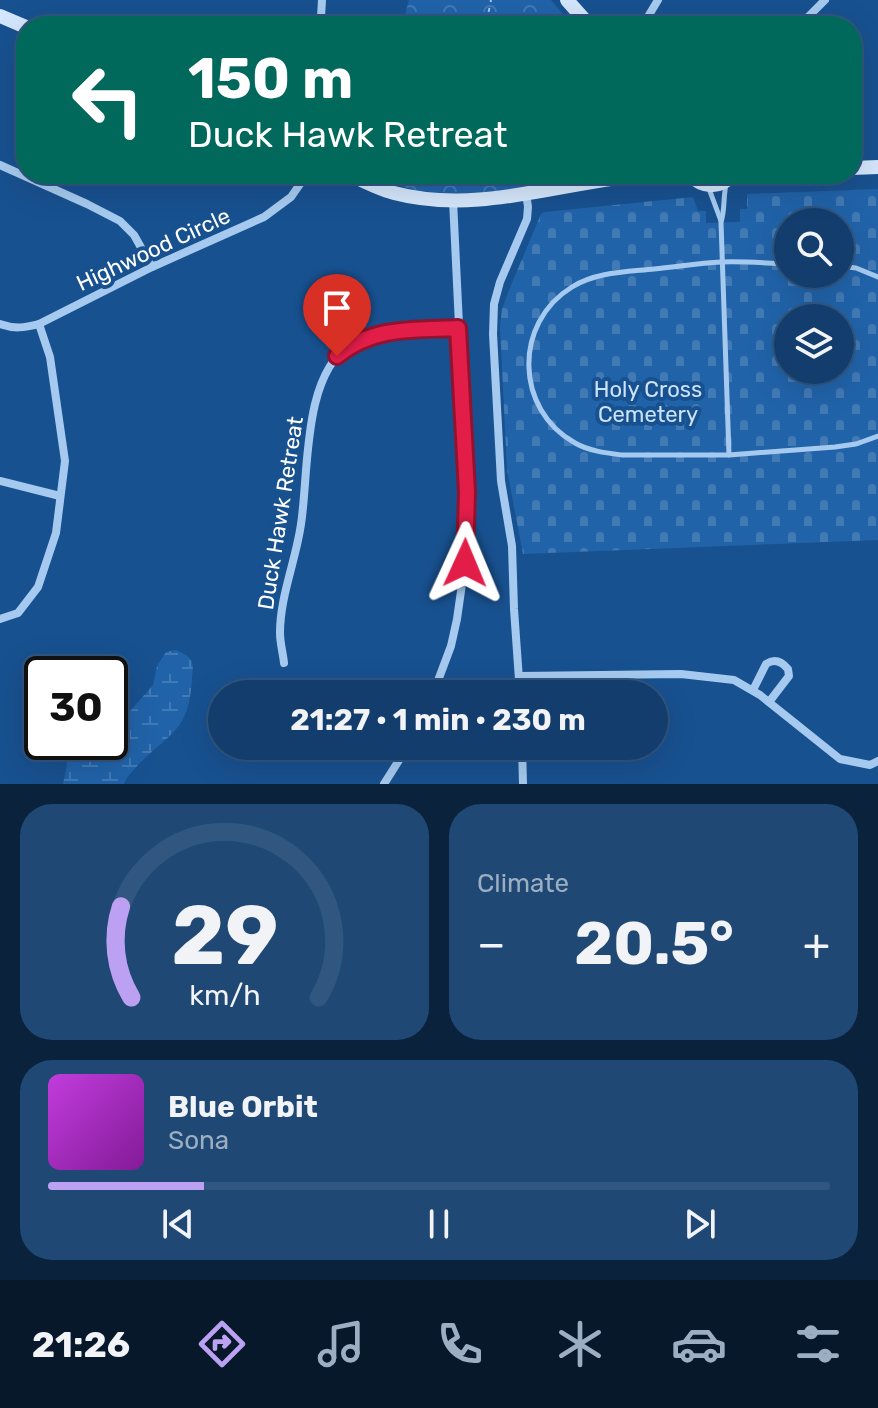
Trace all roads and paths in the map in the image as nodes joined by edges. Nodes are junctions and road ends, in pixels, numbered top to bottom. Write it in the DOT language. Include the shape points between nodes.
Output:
graph roads {
  1 [pos="567,0"];
  2 [pos="825,0"];
  3 [pos="581,16"];
  4 [pos="809,16"];
  5 [pos="42,184"];
  6 [pos="300,184"];
  7 [pos="372,184"];
  8 [pos="473,184"];
  9 [pos="583,184"];
  10 [pos="701,184"];
  11 [pos="718,184"];
  12 [pos="728,184"];
  13 [pos="708,186"];
  14 [pos="526,193"];
  15 [pos="475,199"];
  16 [pos="453,200"];
  17 [pos="721,222"];
  18 [pos="722,262"];
  19 [pos="774,264"];
  20 [pos="152,267"];
  21 [pos="854,268"];
  22 [pos="878,277"];
  23 [pos="0,324"];
  24 [pos="39,324"];
  25 [pos="458,328"];
  26 [pos="878,436"];
  27 [pos="729,455"];
  28 [pos="0,481"];
  29 [pos="60,496"];
  30 [pos="0,619"];
  31 [pos="284,663"];
  32 [pos="519,676"];
  33 [pos="438,680"];
  34 [pos="519,680"];
  35 [pos="753,690"];
  36 [pos="769,702"];
  37 [pos="401,760"];
  38 [pos="522,760"];
  39 [pos="878,761"];
  40 [pos="389,782"];
  41 [pos="523,784"];
  1 -- 3 [label="main road"];
  2 -- 4 [label="street"];
  5 -- 20 [label="street" via="120,221"];
  6 -- 20 [label="street, Highwood Circle" via="264,217"];
  7 -- 16 [label="main road" via="392,193"];
  8 -- 15 [label="path"];
  9 -- 14 [label="main road"];
  10 -- 13 [label="main road"];
  11 -- 13 [label="main road"];
  12 -- 17 [label="lane"];
  13 -- 17 [label="lane"];
  14 -- 15 [label="main road"];
  14 -- 32 [label="street" via="527,219 500,282 493,334"];
  15 -- 16 [label="main road"];
  16 -- 25 [label="street"];
  17 -- 18 [label="lane"];
  18 -- 19 [label="lane"];
  18 -- 27 [label="lane"];
  18 -- 27 [label="lane" via="601,275 572,287 537,324 528,376 537,405 575,444 622,455"];
  20 -- 24 [label="street, Highwood Circle"];
  21 -- 22 [label="lane"];
  23 -- 24 [label="street, Highwood Circle"];
  24 -- 29 [label="street" via="50,357 65,461"];
  25 -- 31 [label="street, Duck Hawk Retreat" via="379,333 337,356 321,384 310,422 301,523 284,599"];
  25 -- 33 [label="street" via="467,492 465,563 451,646"];
  26 -- 27 [label="lane" via="835,447"];
  28 -- 29 [label="street"];
  29 -- 30 [label="street" via="56,533 38,587 18,613"];
  32 -- 34 [label="street"];
  32 -- 35 [label="street" via="681,674 734,680"];
  35 -- 36 [label="street"];
  35 -- 36 [label="street" via="766,664 781,662 789,676"];
  36 -- 39 [label="street" via="840,759 870,765"];
  37 -- 40 [label="street"];
  38 -- 41 [label="street"];
}
